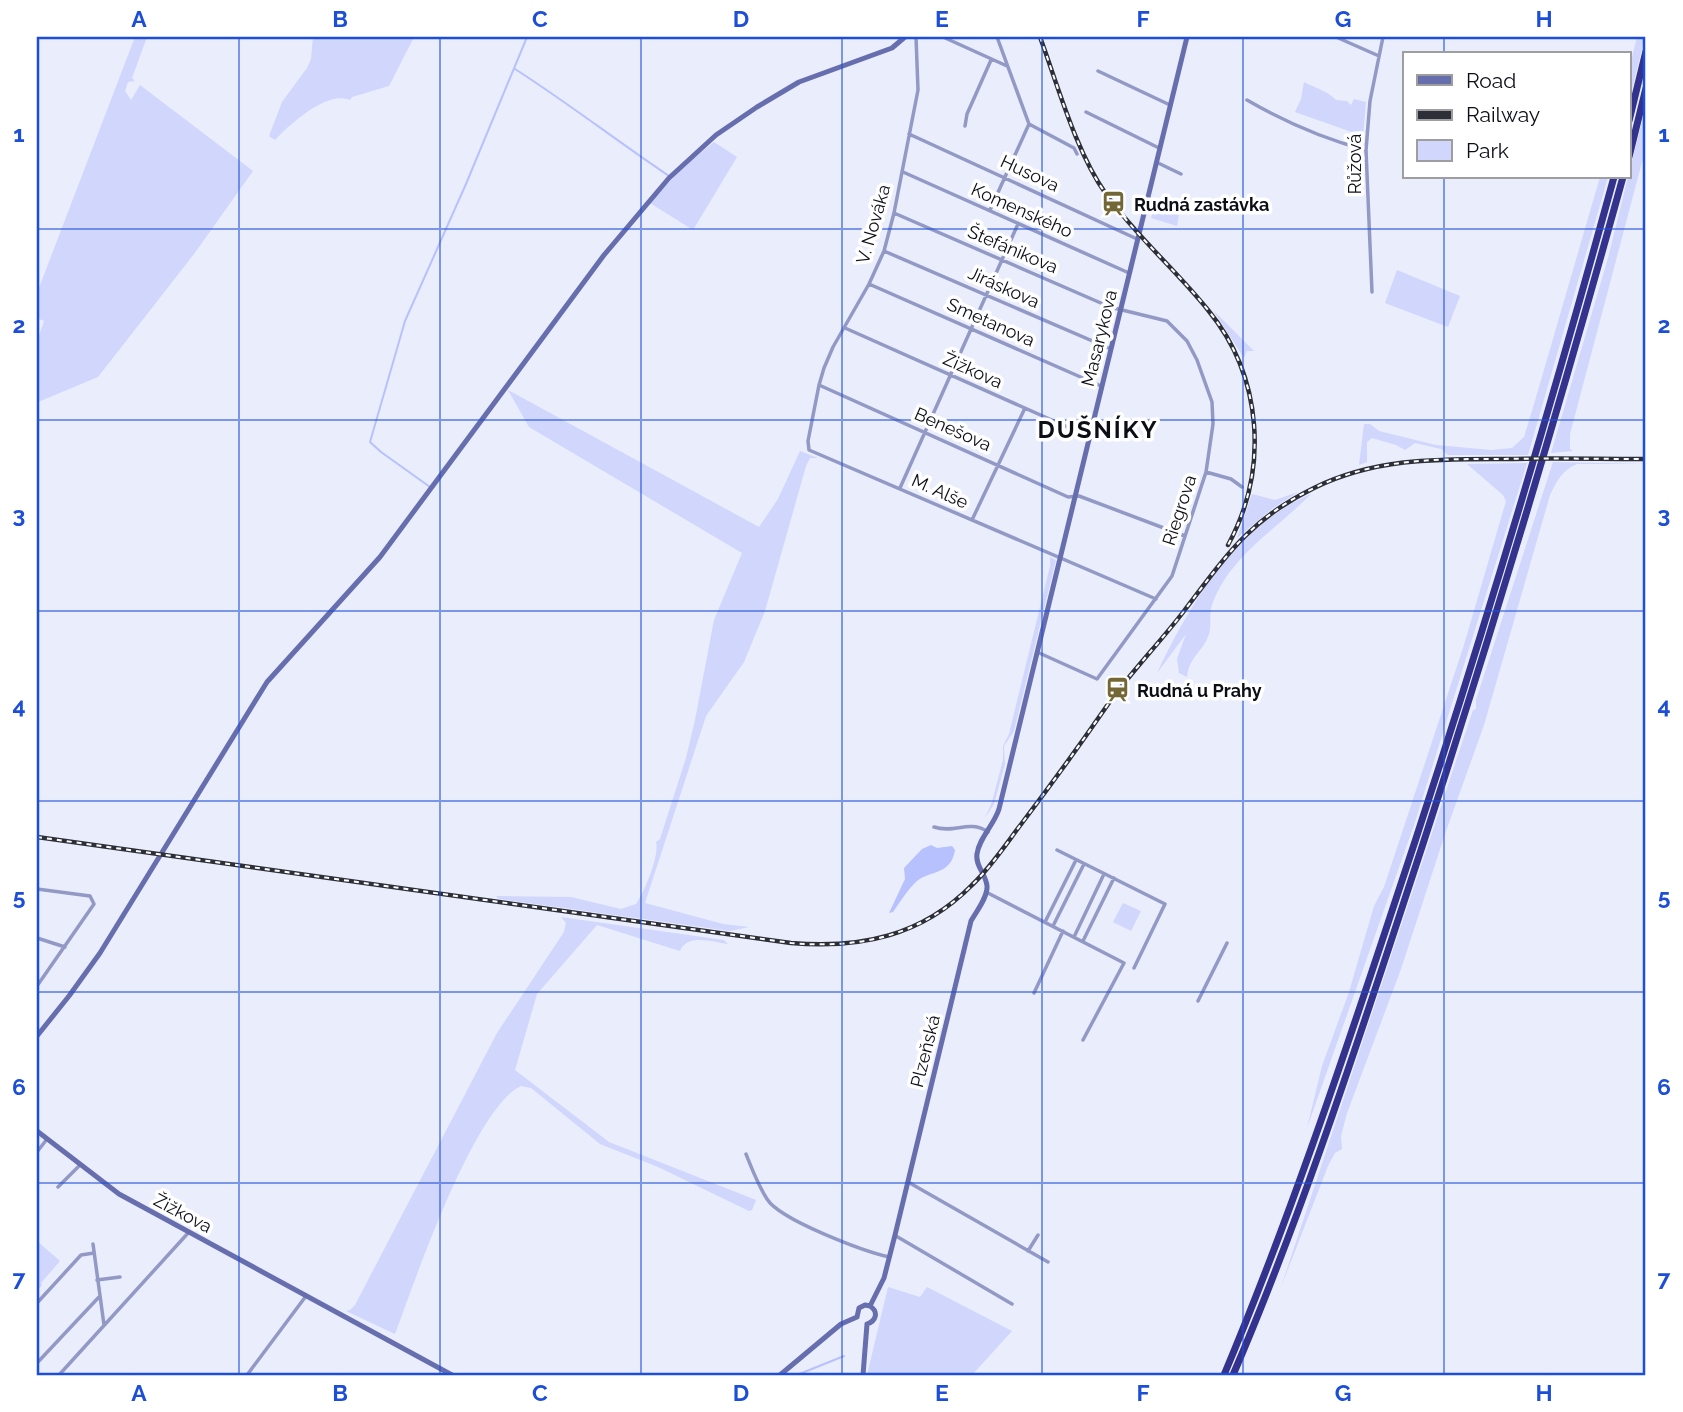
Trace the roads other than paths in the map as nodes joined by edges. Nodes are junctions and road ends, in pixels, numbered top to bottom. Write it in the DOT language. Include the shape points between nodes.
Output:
graph roads {
  1 [pos="905,37"];
  2 [pos="916,37"];
  3 [pos="943,37"];
  4 [pos="997,37"];
  5 [pos="1187,37"];
  6 [pos="1336,37"];
  7 [pos="1383,37"];
  8 [pos="1646,51"];
  9 [pos="1379,56"];
  10 [pos="992,61"];
  11 [pos="1007,66"];
  12 [pos="1098,71"];
  13 [pos="1646,88"];
  14 [pos="1247,100"];
  15 [pos="1170,105"];
  16 [pos="1086,112"];
  17 [pos="1630,117"];
  18 [pos="1028,124"];
  19 [pos="965,126"];
  20 [pos="909,135"];
  21 [pos="1159,148"];
  22 [pos="1366,150"];
  23 [pos="1630,153"];
  24 [pos="1077,154"];
  25 [pos="1156,162"];
  26 [pos="902,172"];
  27 [pos="1181,174"];
  28 [pos="1005,177"];
  29 [pos="1614,178"];
  30 [pos="1623,178"];
  31 [pos="990,210"];
  32 [pos="894,213"];
  33 [pos="1018,223"];
  34 [pos="1137,239"];
  35 [pos="884,251"];
  36 [pos="1002,260"];
  37 [pos="1129,273"];
  38 [pos="869,284"];
  39 [pos="1371,292"];
  40 [pos="986,294"];
  41 [pos="1120,309"];
  42 [pos="845,327"];
  43 [pos="971,329"];
  44 [pos="1111,349"];
  45 [pos="951,375"];
  46 [pos="819,385"];
  47 [pos="1102,386"];
  48 [pos="1025,408"];
  49 [pos="925,432"];
  50 [pos="1090,437"];
  51 [pos="809,450"];
  52 [pos="998,464"];
  53 [pos="1206,472"];
  54 [pos="1242,487"];
  55 [pos="900,488"];
  56 [pos="1075,496"];
  57 [pos="972,520"];
  58 [pos="1185,536"];
  59 [pos="1060,559"];
  60 [pos="1156,598"];
  61 [pos="1037,652"];
  62 [pos="933,827"];
  63 [pos="989,832"];
  64 [pos="1058,850"];
  65 [pos="1076,860"];
  66 [pos="1084,864"];
  67 [pos="1104,874"];
  68 [pos="1114,878"];
  69 [pos="37,889"];
  70 [pos="986,892"];
  71 [pos="1045,922"];
  72 [pos="1054,926"];
  73 [pos="1063,931"];
  74 [pos="1074,937"];
  75 [pos="37,938"];
  76 [pos="1083,941"];
  77 [pos="1227,943"];
  78 [pos="65,947"];
  79 [pos="1134,968"];
  80 [pos="37,986"];
  81 [pos="1034,993"];
  82 [pos="1198,1001"];
  83 [pos="37,1036"];
  84 [pos="1083,1040"];
  85 [pos="37,1131"];
  86 [pos="47,1139"];
  87 [pos="37,1152"];
  88 [pos="746,1154"];
  89 [pos="80,1165"];
  90 [pos="908,1182"];
  91 [pos="58,1187"];
  92 [pos="189,1232"];
  93 [pos="895,1235"];
  94 [pos="1038,1235"];
  95 [pos="93,1244"];
  96 [pos="1028,1251"];
  97 [pos="94,1253"];
  98 [pos="890,1257"];
  99 [pos="1048,1262"];
  100 [pos="120,1277"];
  101 [pos="97,1280"];
  102 [pos="306,1296"];
  103 [pos="99,1297"];
  104 [pos="37,1303"];
  105 [pos="1012,1304"];
  106 [pos="870,1306"];
  107 [pos="102,1314"];
  108 [pos="113,1316"];
  109 [pos="857,1317"];
  110 [pos="867,1324"];
  111 [pos="104,1326"];
  112 [pos="37,1363"];
  113 [pos="59,1375"];
  114 [pos="247,1375"];
  115 [pos="452,1375"];
  116 [pos="780,1375"];
  117 [pos="863,1375"];
  118 [pos="1224,1375"];
  119 [pos="1233,1375"];
  1 -- 83 [label="street" via="892,48 799,82 767,100 716,135 669,178 604,255 380,557 267,682 100,953"];
  2 -- 20 [label="street, V. Nováka" via="918,90"];
  3 -- 10 [label="street"];
  4 -- 11 [label="street"];
  5 -- 15 [label="street, Masarykova"];
  6 -- 9 [label="street"];
  7 -- 9 [label="street, Růžová"];
  8 -- 17 [label="highway"];
  9 -- 22 [label="street, Růžová"];
  10 -- 11 [label="street"];
  10 -- 19 [label="street"];
  11 -- 18 [label="street"];
  12 -- 15 [label="street"];
  13 -- 23 [label="highway"];
  14 -- 22 [label="street" via="1331,141"];
  15 -- 21 [label="street, Masarykova"];
  16 -- 21 [label="street"];
  18 -- 24 [label="street" via="1074,148"];
  18 -- 28 [label="street"];
  20 -- 26 [label="street, V. Nováka"];
  20 -- 28 [label="street, Husova"];
  21 -- 25 [label="street, Masarykova"];
  22 -- 39 [label="street, Růžová"];
  25 -- 27 [label="street"];
  25 -- 34 [label="street, Masarykova"];
  26 -- 31 [label="street, Komenského"];
  26 -- 32 [label="street, V. Nováka"];
  28 -- 31 [label="street"];
  28 -- 34 [label="street, Husova"];
  29 -- 118 [label="highway" via="1528,480 1427,805 1301,1175"];
  30 -- 119 [label="highway" via="1541,468 1435,809 1314,1166"];
  31 -- 33 [label="street, Komenského"];
  32 -- 35 [label="street, V. Nováka"];
  32 -- 36 [label="street, Štefánikova"];
  33 -- 36 [label="street"];
  33 -- 37 [label="street, Komenského"];
  34 -- 37 [label="street, Masarykova"];
  35 -- 38 [label="street, V. Nováka"];
  35 -- 40 [label="street, Jiráskova"];
  36 -- 40 [label="street"];
  36 -- 41 [label="street, Štefánikova"];
  37 -- 41 [label="street, Masarykova"];
  38 -- 42 [label="street, V. Nováka"];
  38 -- 43 [label="street, Smetanova"];
  40 -- 43 [label="street"];
  40 -- 44 [label="street, Jiráskova"];
  41 -- 44 [label="street, Masarykova"];
  41 -- 53 [label="street, Riegrova" via="1167,321 1187,341 1212,402 1212,447"];
  42 -- 45 [label="street, Žižkova"];
  42 -- 46 [label="street, V. Nováka"];
  43 -- 45 [label="street"];
  43 -- 47 [label="street, Smetanova"];
  44 -- 47 [label="street, Masarykova"];
  45 -- 48 [label="street, Žižkova"];
  45 -- 49 [label="street"];
  46 -- 49 [label="street, Benešova"];
  46 -- 51 [label="street, V. Nováka"];
  47 -- 50 [label="street, Masarykova"];
  48 -- 50 [label="street, Žižkova"];
  48 -- 52 [label="street"];
  49 -- 52 [label="street, Benešova"];
  49 -- 55 [label="street"];
  50 -- 56 [label="street, Masarykova"];
  51 -- 55 [label="street, M. Alše"];
  52 -- 56 [label="street, Benešova" via="1068,497"];
  52 -- 57 [label="street"];
  53 -- 54 [label="street"];
  53 -- 58 [label="street, Riegrova"];
  55 -- 57 [label="street, M. Alše"];
  56 -- 58 [label="street, Benešova"];
  56 -- 59 [label="street, Masarykova"];
  57 -- 59 [label="street, M. Alše"];
  58 -- 60 [label="street, Riegrova" via="1172,576"];
  59 -- 60 [label="street, M. Alše"];
  59 -- 61 [label="street, Masarykova"];
  60 -- 61 [label="street, Riegrova" via="1097,679"];
  61 -- 63 [label="street, Masarykova" via="999,809"];
  62 -- 63 [label="street" via="948,831 976,826"];
  63 -- 70 [label="street" via="977,855"];
  64 -- 65 [label="street"];
  65 -- 66 [label="street"];
  65 -- 71 [label="street"];
  66 -- 67 [label="street"];
  66 -- 72 [label="street"];
  67 -- 68 [label="street"];
  67 -- 74 [label="street"];
  68 -- 76 [label="street"];
  68 -- 79 [label="street" via="1165,904"];
  69 -- 78 [label="street" via="90,896 94,901"];
  70 -- 71 [label="street"];
  70 -- 90 [label="street, Plzeňská" via="971,921"];
  71 -- 72 [label="street"];
  72 -- 73 [label="street"];
  73 -- 74 [label="street"];
  73 -- 81 [label="street"];
  74 -- 76 [label="street"];
  75 -- 78 [label="street"];
  76 -- 84 [label="street" via="1124,963"];
  77 -- 82 [label="street"];
  78 -- 80 [label="street"];
  85 -- 86 [label="street, Žižkova"];
  86 -- 87 [label="street"];
  86 -- 89 [label="street, Žižkova"];
  88 -- 98 [label="street" via="767,1200 782,1214"];
  89 -- 91 [label="street"];
  89 -- 92 [label="street, Žižkova" via="119,1194"];
  90 -- 93 [label="street, Plzeňská"];
  90 -- 96 [label="street"];
  92 -- 102 [label="street, Žižkova"];
  92 -- 108 [label="street"];
  93 -- 98 [label="street, Plzeňská"];
  93 -- 105 [label="street"];
  94 -- 96 [label="street"];
  95 -- 97 [label="street"];
  96 -- 99 [label="street"];
  97 -- 101 [label="street"];
  97 -- 104 [label="street" via="81,1255"];
  98 -- 106 [label="street, Plzeňská"];
  100 -- 101 [label="street"];
  101 -- 103 [label="street"];
  102 -- 114 [label="street"];
  102 -- 115 [label="street, Žižkova"];
  103 -- 107 [label="street"];
  103 -- 112 [label="street"];
  106 -- 109 [label="street, Plzeňská" via="862,1306"];
  106 -- 110 [label="street, Plzeňská" via="876,1317"];
  107 -- 108 [label="street"];
  107 -- 111 [label="street"];
  108 -- 111 [label="street"];
  109 -- 110 [label="street"];
  109 -- 116 [label="street, Plzeňská" via="841,1324"];
  110 -- 117 [label="street, Plzeňská"];
  111 -- 113 [label="street"];
}
